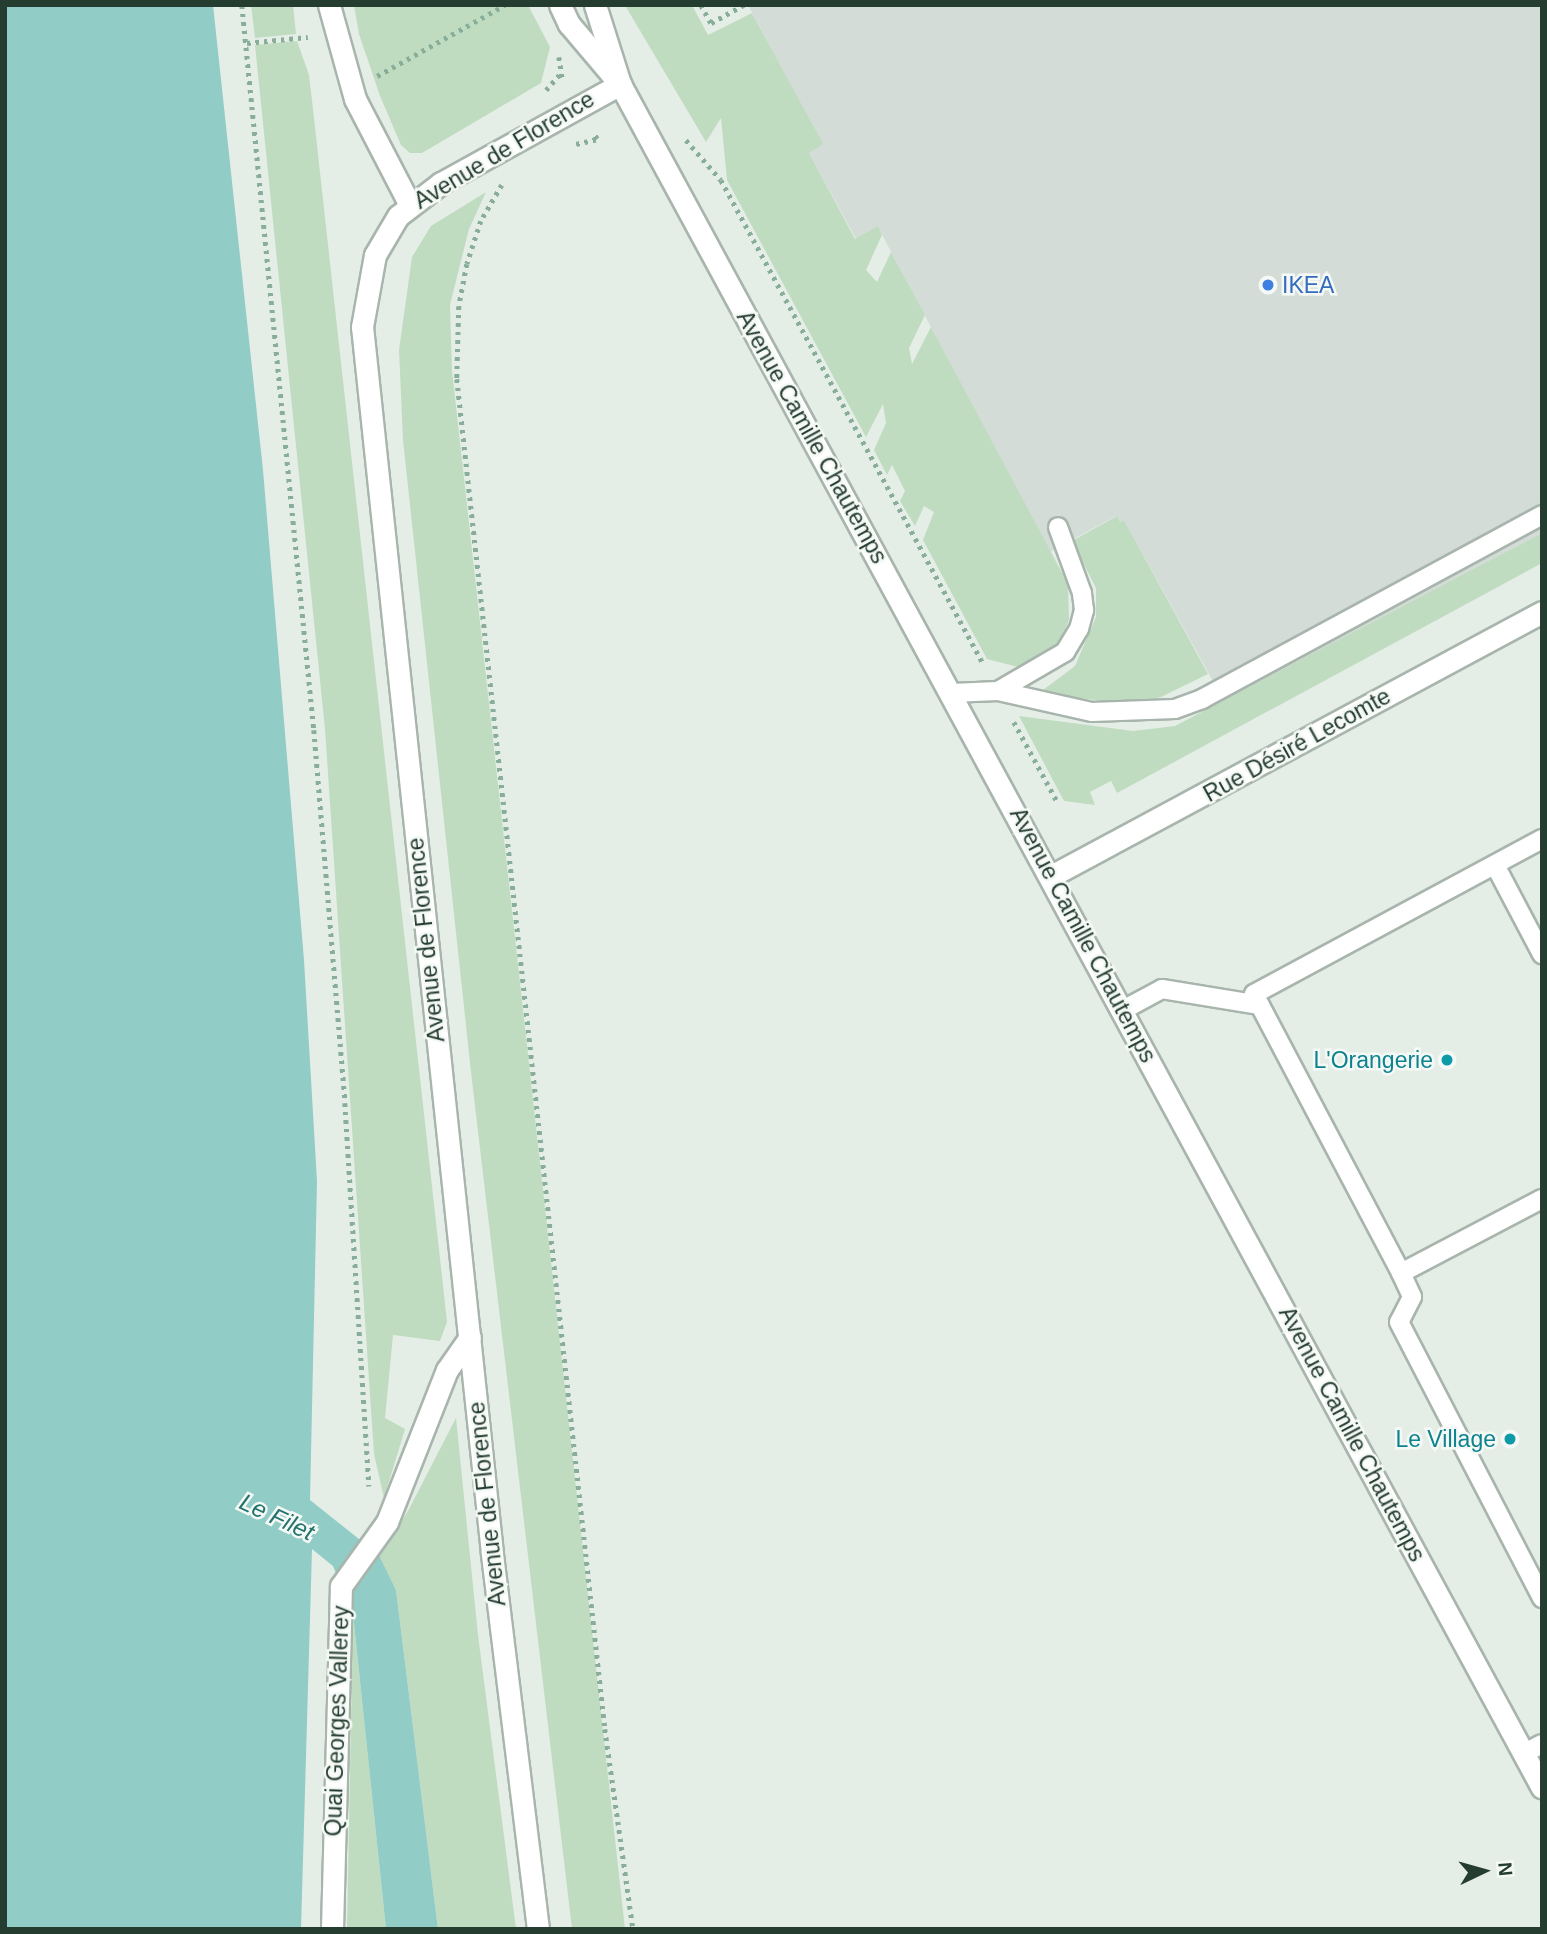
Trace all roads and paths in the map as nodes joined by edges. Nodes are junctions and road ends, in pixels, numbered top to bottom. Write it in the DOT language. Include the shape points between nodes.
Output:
graph roads {
  1 [pos="242,5"];
  2 [pos="329,5"];
  3 [pos="505,5"];
  4 [pos="560,5"];
  5 [pos="595,5"];
  6 [pos="701,5"];
  7 [pos="744,5"];
  8 [pos="304,38"];
  9 [pos="247,43"];
  10 [pos="620,84"];
  11 [pos="352,90"];
  12 [pos="682,135"];
  13 [pos="503,183"];
  14 [pos="410,205"];
  15 [pos="1542,515"];
  16 [pos="1058,527"];
  17 [pos="1542,612"];
  18 [pos="998,691"];
  19 [pos="952,694"];
  20 [pos="1058,803"];
  21 [pos="1542,839"];
  22 [pos="1494,865"];
  23 [pos="1051,876"];
  24 [pos="1542,954"];
  25 [pos="1260,1004"];
  26 [pos="1123,1010"];
  27 [pos="1542,1199"];
  28 [pos="1401,1273"];
  29 [pos="470,1337"];
  30 [pos="387,1522"];
  31 [pos="1542,1598"];
  32 [pos="1533,1749"];
  33 [pos="1542,1788"];
  34 [pos="332,1929"];
  35 [pos="538,1929"];
  36 [pos="633,1929"];
  1 -- 9 [label="path"];
  2 -- 11 [label="street"];
  3 -- 11 [label="path"];
  4 -- 10 [label="street, Avenue Camille Chautemps" via="569,24"];
  5 -- 10 [label="street, Avenue Camille Chautemps"];
  6 -- 7 [label="path" via="710,23"];
  8 -- 9 [label="path"];
  9 -- 30 [label="path" via="314,730 345,1103 370,1492"];
  10 -- 14 [label="street, Avenue de Florence"];
  10 -- 19 [label="street, Avenue Camille Chautemps"];
  11 -- 14 [label="street"];
  12 -- 18 [label="path, Avenue Camille Chautemps" via="721,180"];
  13 -- 36 [label="path" via="481,221 467,264 459,306 457,379 606,1728"];
  14 -- 29 [label="street, Avenue de Florence" via="398,216 375,255 362,327"];
  15 -- 18 [label="lane" via="1202,699 1175,709 1092,712"];
  16 -- 18 [label="lane" via="1082,593 1079,629 1065,652"];
  17 -- 23 [label="street, Rue Désiré Lecomte"];
  18 -- 19 [label="lane"];
  18 -- 20 [label="path, Avenue Camille Chautemps"];
  19 -- 23 [label="street, Avenue Camille Chautemps"];
  21 -- 22 [label="lane"];
  22 -- 24 [label="lane"];
  22 -- 25 [label="lane" via="1254,994"];
  23 -- 26 [label="street, Avenue Camille Chautemps"];
  25 -- 26 [label="lane" via="1162,989"];
  25 -- 28 [label="lane"];
  26 -- 32 [label="street, Avenue Camille Chautemps"];
  27 -- 28 [label="lane"];
  28 -- 31 [label="lane" via="1412,1297 1399,1322"];
  29 -- 30 [label="street, Quai Georges Vallerey" via="447,1370"];
  29 -- 35 [label="street, Avenue de Florence"];
  30 -- 34 [label="street, Quai Georges Vallerey" via="341,1586"];
  32 -- 33 [label="street, Avenue Camille Chautemps"];
}
